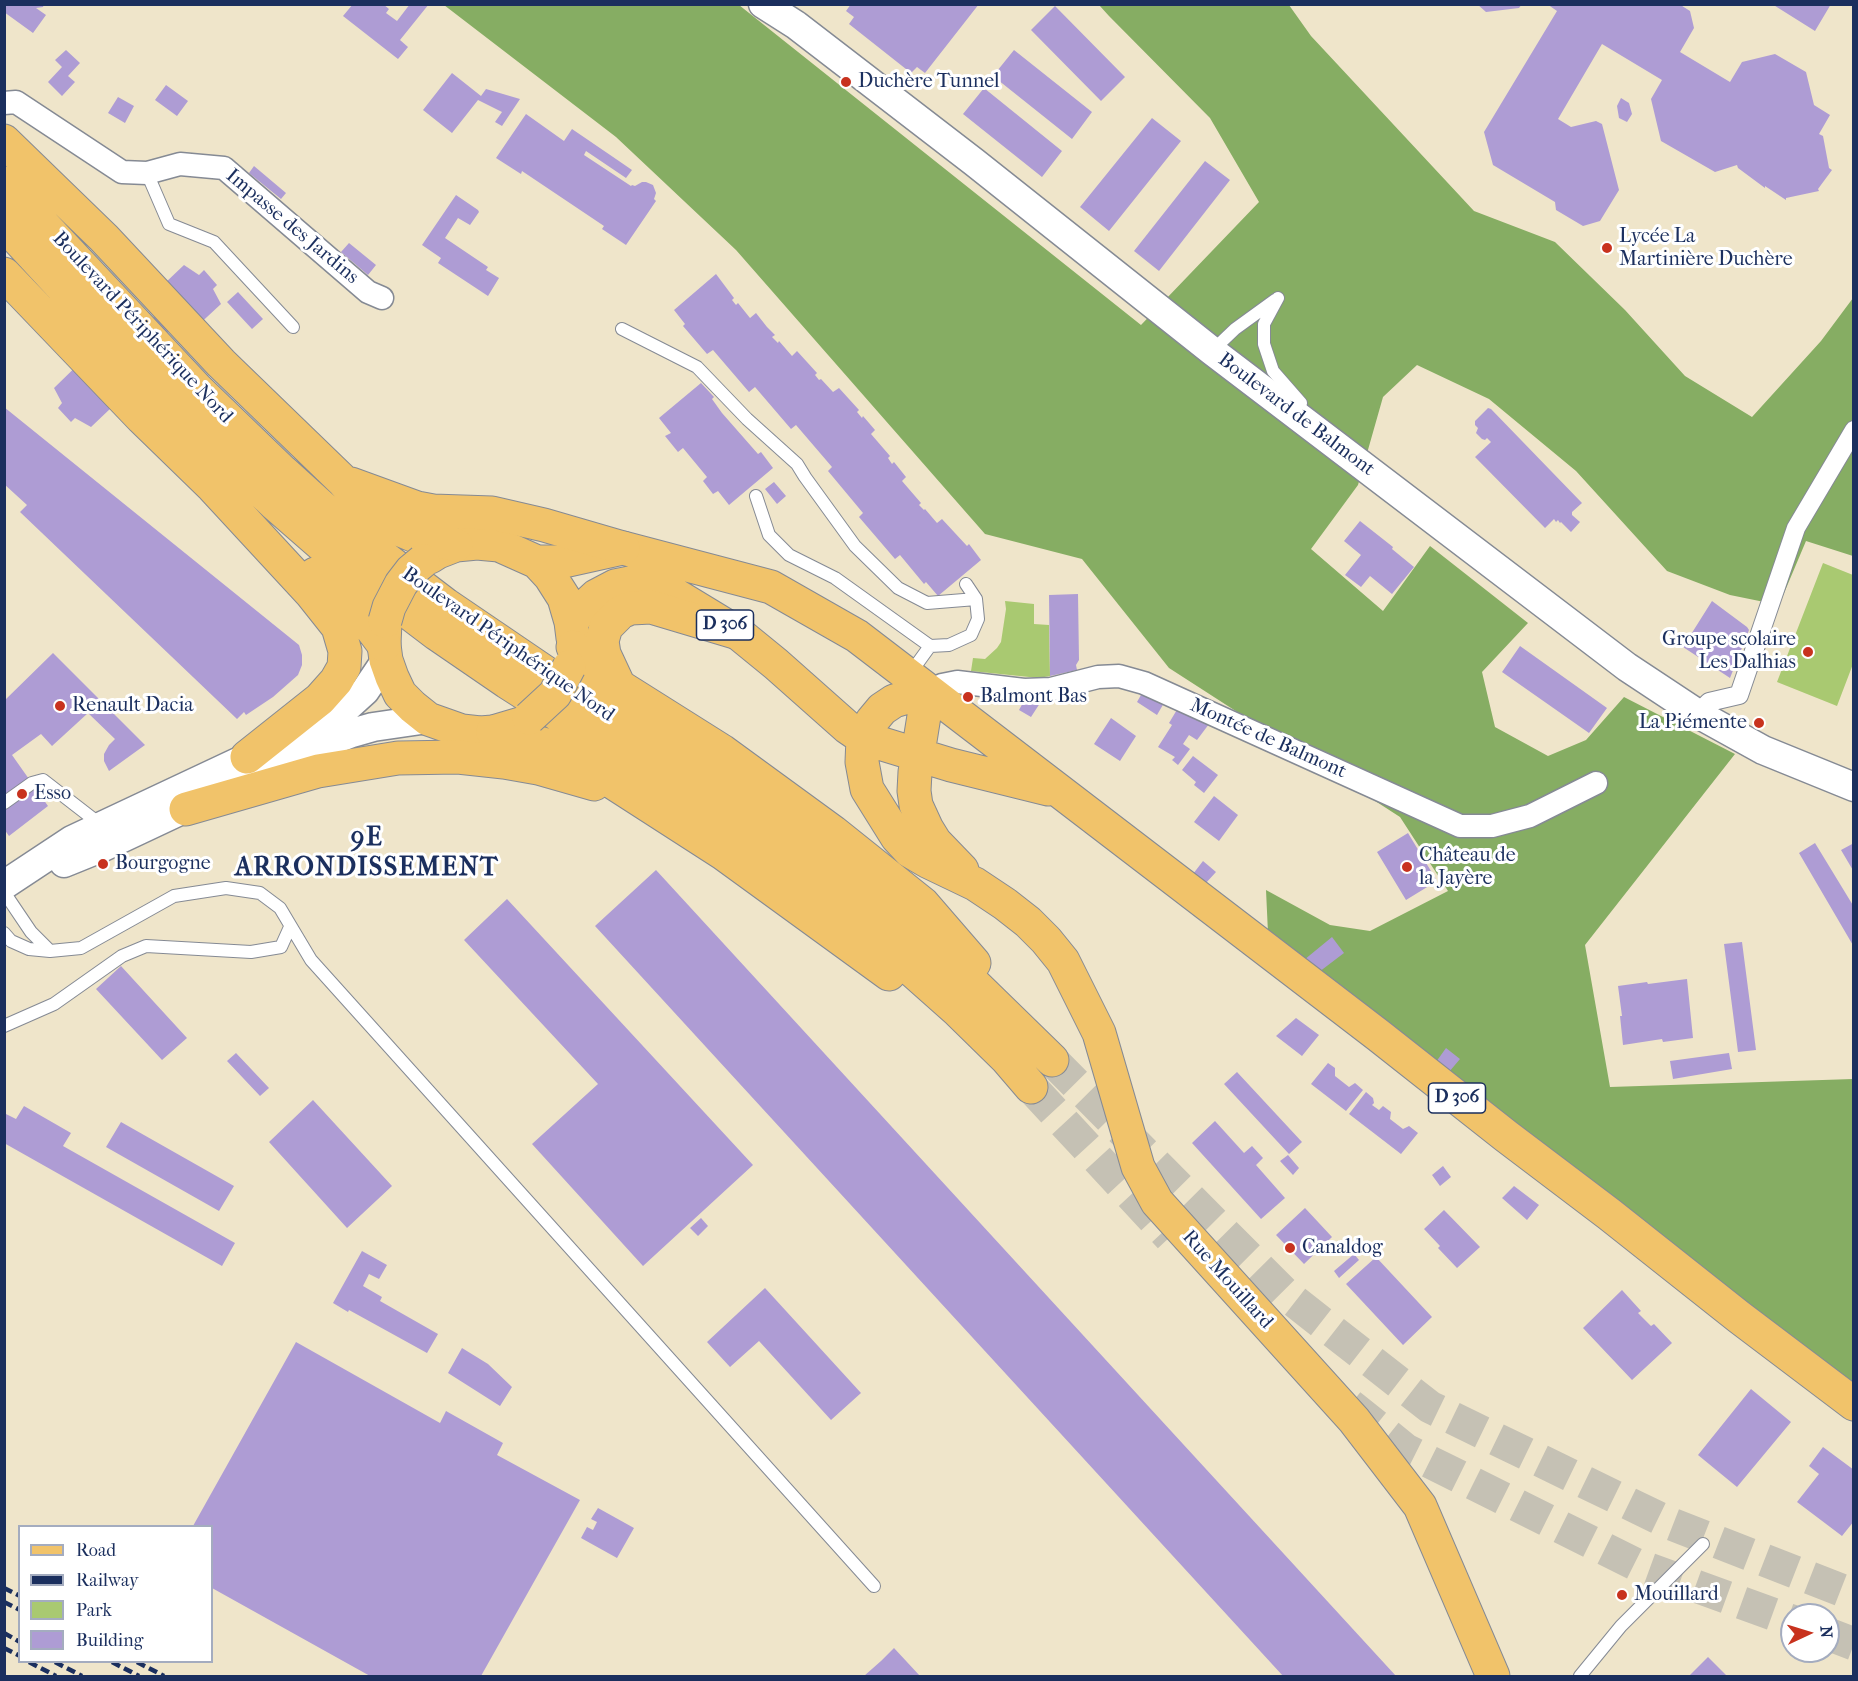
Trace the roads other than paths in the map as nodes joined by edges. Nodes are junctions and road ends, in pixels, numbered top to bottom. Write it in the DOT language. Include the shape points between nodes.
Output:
graph roads {
  1 [pos="763,4"];
  2 [pos="4,103"];
  3 [pos="4,141"];
  4 [pos="147,173"];
  5 [pos="4,183"];
  6 [pos="4,224"];
  7 [pos="4,274"];
  8 [pos="382,298"];
  9 [pos="293,327"];
  10 [pos="622,329"];
  11 [pos="1212,351"];
  12 [pos="1854,430"];
  13 [pos="344,482"];
  14 [pos="1388,484"];
  15 [pos="213,488"];
  16 [pos="756,496"];
  17 [pos="456,545"];
  18 [pos="623,548"];
  19 [pos="537,562"];
  20 [pos="966,584"];
  21 [pos="976,599"];
  22 [pos="738,633"];
  23 [pos="385,642"];
  24 [pos="571,646"];
  25 [pos="930,646"];
  26 [pos="918,683"];
  27 [pos="618,684"];
  28 [pos="1706,705"];
  29 [pos="428,719"];
  30 [pos="493,732"];
  31 [pos="863,738"];
  32 [pos="918,755"];
  33 [pos="247,757"];
  34 [pos="951,765"];
  35 [pos="1596,783"];
  36 [pos="1854,787"];
  37 [pos="1060,791"];
  38 [pos="639,798"];
  39 [pos="4,803"];
  40 [pos="186,808"];
  41 [pos="101,825"];
  42 [pos="927,829"];
  43 [pos="11,883"];
  44 [pos="975,884"];
  45 [pos="290,927"];
  46 [pos="4,933"];
  47 [pos="50,951"];
  48 [pos="4,1026"];
  49 [pos="1007,1059"];
  50 [pos="1031,1087"];
  51 [pos="1854,1404"];
  52 [pos="1702,1544"];
  53 [pos="874,1586"];
  54 [pos="1493,1677"];
  55 [pos="1580,1677"];
  1 -- 11 [label="street, Boulevard de Balmont" via="796,25 983,169"];
  2 -- 4 [label="street, Impasse des Jardins" via="16,102 122,172"];
  3 -- 13 [label="main road"];
  4 -- 8 [label="street, Impasse des Jardins" via="180,164 224,168 368,292"];
  4 -- 9 [label="lane" via="169,224 214,242"];
  5 -- 27 [label="main road, Boulevard Périphérique Nord" via="196,388 325,510 455,611 732,794 839,871 972,982 1052,1060 923,904 833,831 731,757"];
  6 -- 49 [label="main road, Boulevard Périphérique Nord" via="213,445 338,558 463,652 681,794 800,878 885,946"];
  7 -- 15 [label="main road"];
  10 -- 21 [label="lane" via="697,367 797,464 855,546 898,588 927,603"];
  11 -- 14 [label="street, Boulevard de Balmont"];
  11 -- 14 [label="lane" via="1278,298 1264,324 1264,344 1273,370 1294,397"];
  12 -- 28 [label="street" via="1796,528 1738,695"];
  13 -- 17 [label="main road" via="374,516 389,525 415,536"];
  13 -- 18 [label="main road" via="417,508 492,513"];
  14 -- 36 [label="street, Boulevard de Balmont" via="1627,667 1698,714 1763,750"];
  15 -- 23 [label="main road" via="350,604"];
  15 -- 33 [label="main road" via="325,610 338,627 345,651 344,667 329,691"];
  16 -- 25 [label="lane" via="769,535 789,555 835,578"];
  17 -- 19 [label="main road, D 306" via="499,545"];
  17 -- 23 [label="main road, D 306, bridge" via="423,561 401,584 391,602"];
  18 -- 19 [label="main road, D 306" via="560,562"];
  18 -- 26 [label="main road, D 306" via="771,587 857,636"];
  19 -- 24 [label="main road, D 306" via="564,598"];
  20 -- 21 [label="lane"];
  21 -- 25 [label="lane" via="978,619 971,635 949,645"];
  22 -- 24 [label="main road, D 306" via="664,588 635,582 605,590 583,608"];
  22 -- 27 [label="main road" via="651,607 621,612 606,627 602,641"];
  22 -- 31 [label="main road, D 306"];
  23 -- 29 [label="main road, D 306" via="400,694"];
  23 -- 33 [label="street" via="364,691 343,711"];
  24 -- 27 [label="main road" via="585,663"];
  24 -- 30 [label="main road, D 306, bridge" via="555,694 520,724"];
  25 -- 26 [label="lane"];
  26 -- 31 [label="main road" via="882,709"];
  26 -- 32 [label="main road, Rue Mouillard"];
  26 -- 35 [label="street, Montée de Balmont" via="957,682 1024,690 1119,676 1143,683 1460,826 1492,826 1530,816"];
  26 -- 37 [label="main road, D 306"];
  29 -- 30 [label="main road, D 306" via="462,731"];
  29 -- 40 [label="street" via="352,733"];
  30 -- 38 [label="main road" via="562,750"];
  31 -- 32 [label="main road, D 306"];
  31 -- 44 [label="main road, Rue Mouillard" via="867,789 897,837 910,851"];
  32 -- 34 [label="main road, D 306"];
  32 -- 42 [label="main road, Rue Mouillard" via="914,791"];
  33 -- 41 [label="street"];
  34 -- 37 [label="main road, D 306"];
  34 -- 42 [label="main road" via="939,777 932,793"];
  37 -- 51 [label="main road, D 306"];
  38 -- 40 [label="main road" via="538,768 477,758 429,757 343,766"];
  38 -- 49 [label="main road" via="724,854"];
  39 -- 41 [label="lane" via="32,783 43,780"];
  40 -- 43 [label="street" via="101,848"];
  41 -- 43 [label="street" via="72,840"];
  42 -- 44 [label="main road, Rue Mouillard"];
  43 -- 47 [label="lane" via="31,932"];
  44 -- 54 [label="main road, Rue Mouillard" via="1028,922 1063,961 1099,1033 1138,1167 1157,1202 1354,1420 1420,1506"];
  45 -- 47 [label="lane" via="280,908 260,893 226,888 174,896 81,948"];
  45 -- 48 [label="lane" via="281,947 251,952 146,946 122,956 54,1004"];
  45 -- 53 [label="lane" via="311,960"];
  46 -- 47 [label="lane" via="11,941 30,949"];
  49 -- 50 [label="main road, Boulevard Périphérique Nord"];
  52 -- 55 [label="lane" via="1617,1630"];
}
